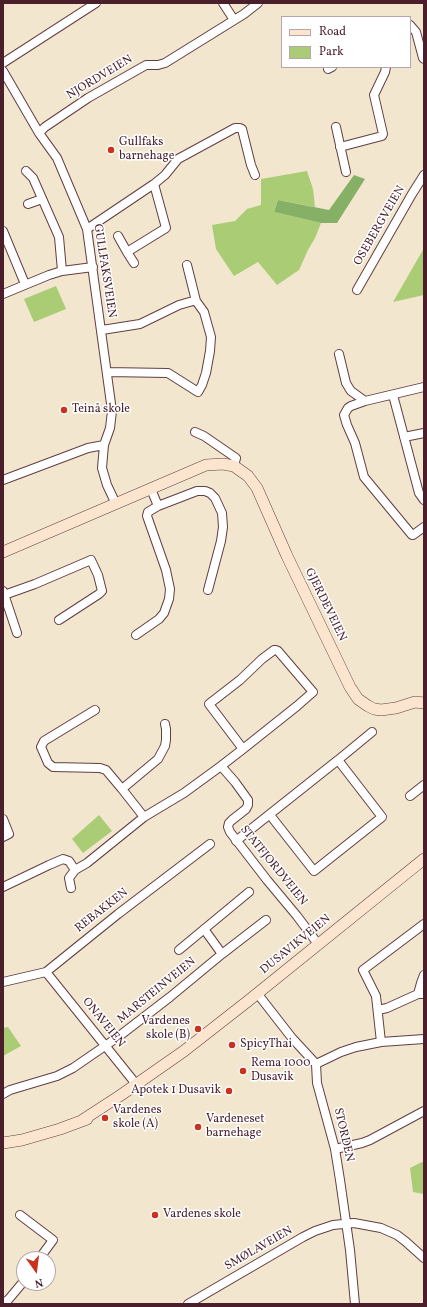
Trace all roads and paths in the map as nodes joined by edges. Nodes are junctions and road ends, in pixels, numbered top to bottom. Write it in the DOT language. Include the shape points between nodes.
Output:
graph roads {
  1 [pos="96,3"];
  2 [pos="223,3"];
  3 [pos="258,3"];
  4 [pos="234,20"];
  5 [pos="411,26"];
  6 [pos="424,59"];
  7 [pos="3,63"];
  8 [pos="386,68"];
  9 [pos="3,71"];
  10 [pos="336,127"];
  11 [pos="39,133"];
  12 [pos="340,148"];
  13 [pos="26,171"];
  14 [pos="346,172"];
  15 [pos="255,175"];
  16 [pos="424,176"];
  17 [pos="154,184"];
  18 [pos="42,199"];
  19 [pos="28,204"];
  20 [pos="87,229"];
  21 [pos="3,231"];
  22 [pos="118,236"];
  23 [pos="127,252"];
  24 [pos="134,263"];
  25 [pos="188,265"];
  26 [pos="93,267"];
  27 [pos="62,271"];
  28 [pos="25,284"];
  29 [pos="357,290"];
  30 [pos="3,294"];
  31 [pos="196,301"];
  32 [pos="102,330"];
  33 [pos="338,354"];
  34 [pos="107,372"];
  35 [pos="424,387"];
  36 [pos="393,395"];
  37 [pos="365,401"];
  38 [pos="194,432"];
  39 [pos="424,433"];
  40 [pos="404,437"];
  41 [pos="104,445"];
  42 [pos="234,466"];
  43 [pos="3,480"];
  44 [pos="151,489"];
  45 [pos="424,500"];
  46 [pos="116,504"];
  47 [pos="158,506"];
  48 [pos="424,527"];
  49 [pos="3,552"];
  50 [pos="208,590"];
  51 [pos="4,593"];
  52 [pos="6,610"];
  53 [pos="59,620"];
  54 [pos="17,633"];
  55 [pos="136,635"];
  56 [pos="424,701"];
  57 [pos="95,710"];
  58 [pos="165,724"];
  59 [pos="372,732"];
  60 [pos="243,749"];
  61 [pos="338,760"];
  62 [pos="221,766"];
  63 [pos="424,785"];
  64 [pos="122,789"];
  65 [pos="410,796"];
  66 [pos="270,815"];
  67 [pos="144,817"];
  68 [pos="3,819"];
  69 [pos="3,837"];
  70 [pos="236,841"];
  71 [pos="210,844"];
  72 [pos="424,859"];
  73 [pos="75,870"];
  74 [pos="3,887"];
  75 [pos="71,888"];
  76 [pos="249,892"];
  77 [pos="266,920"];
  78 [pos="424,924"];
  79 [pos="204,929"];
  80 [pos="318,944"];
  81 [pos="180,950"];
  82 [pos="222,954"];
  83 [pos="46,972"];
  84 [pos="424,975"];
  85 [pos="3,982"];
  86 [pos="257,993"];
  87 [pos="421,994"];
  88 [pos="378,1010"];
  89 [pos="424,1039"];
  90 [pos="381,1042"];
  91 [pos="106,1046"];
  92 [pos="316,1064"];
  93 [pos="138,1087"];
  94 [pos="3,1094"];
  95 [pos="424,1111"];
  96 [pos="3,1143"];
  97 [pos="335,1149"];
  98 [pos="20,1215"];
  99 [pos="346,1223"];
  100 [pos="45,1251"];
  101 [pos="424,1258"];
  102 [pos="16,1291"];
  103 [pos="8,1302"];
  104 [pos="188,1304"];
  105 [pos="355,1304"];
  1 -- 7 [label="street"];
  2 -- 4 [label="street"];
  3 -- 4 [label="street, NJORDVEIEN"];
  4 -- 11 [label="street, NJORDVEIEN" via="165,63 146,65 101,90"];
  5 -- 6 [label="street" via="416,32"];
  8 -- 12 [label="street" via="374,94 382,136"];
  9 -- 11 [label="street, GULLFAKSVEIEN"];
  10 -- 12 [label="street"];
  11 -- 20 [label="street, GULLFAKSVEIEN" via="57,158"];
  12 -- 14 [label="street"];
  13 -- 18 [label="street" via="33,178"];
  15 -- 17 [label="street" via="242,129 238,127 178,159 166,175"];
  16 -- 29 [label="street, OSEBERGVEIEN"];
  17 -- 20 [label="street"];
  17 -- 23 [label="street" via="166,228"];
  18 -- 19 [label="street"];
  18 -- 27 [label="street" via="59,236"];
  20 -- 26 [label="street, GULLFAKSVEIEN"];
  21 -- 28 [label="street"];
  22 -- 23 [label="street"];
  23 -- 24 [label="street"];
  25 -- 31 [label="street"];
  26 -- 27 [label="street"];
  26 -- 32 [label="street, GULLFAKSVEIEN"];
  27 -- 28 [label="street"];
  28 -- 30 [label="street"];
  31 -- 32 [label="street" via="179,305 140,324"];
  31 -- 34 [label="street" via="204,312 211,337 206,373 198,392 168,373"];
  32 -- 34 [label="street, GULLFAKSVEIEN"];
  33 -- 37 [label="street" via="348,388"];
  34 -- 41 [label="street, GULLFAKSVEIEN" via="112,411"];
  35 -- 36 [label="street"];
  36 -- 37 [label="street"];
  36 -- 40 [label="street"];
  37 -- 48 [label="street" via="351,406 344,415 364,477 412,535"];
  38 -- 42 [label="street, GJERDEVEIEN" via="236,458"];
  39 -- 40 [label="street"];
  40 -- 45 [label="street" via="418,493"];
  41 -- 43 [label="street" via="88,448"];
  41 -- 46 [label="street, GULLFAKSVEIEN" via="103,475"];
  42 -- 44 [label="street" via="210,464"];
  42 -- 56 [label="street, GJERDEVEIEN" via="248,476 257,488 350,688 358,699 374,709 381,710"];
  44 -- 46 [label="street"];
  44 -- 47 [label="street"];
  46 -- 49 [label="street"];
  47 -- 50 [label="street" via="198,490 205,490 215,498 222,513 223,527"];
  47 -- 55 [label="street" via="148,512 147,516 166,570 170,589 169,599 158,619"];
  51 -- 52 [label="street"];
  51 -- 53 [label="street" via="35,584 91,560 102,591"];
  52 -- 54 [label="street"];
  57 -- 64 [label="street" via="44,741 41,747 48,763 53,767 103,769"];
  58 -- 64 [label="street" via="165,746 158,759"];
  59 -- 61 [label="street"];
  60 -- 60 [label="street" via="313,692 276,650 209,704"];
  60 -- 62 [label="street"];
  61 -- 66 [label="street"];
  61 -- 66 [label="street" via="382,817 314,871"];
  62 -- 67 [label="street" via="184,793"];
  62 -- 70 [label="street, STATFJORDVEIEN" via="248,800 246,808 228,827"];
  63 -- 65 [label="street"];
  64 -- 67 [label="street"];
  66 -- 70 [label="street"];
  67 -- 73 [label="street"];
  68 -- 69 [label="street" via="9,834"];
  70 -- 80 [label="street, STATFJORDVEIEN"];
  71 -- 83 [label="street, REBAKKEN"];
  72 -- 80 [label="street, DUSAVIKVEIEN"];
  73 -- 74 [label="street" via="69,861 63,859"];
  73 -- 75 [label="street" via="69,878"];
  76 -- 79 [label="street, MARSTEINVEIEN"];
  77 -- 82 [label="street, MARSTEINVEIEN"];
  78 -- 88 [label="street" via="363,970 376,996"];
  79 -- 81 [label="street, MARSTEINVEIEN"];
  79 -- 82 [label="street"];
  80 -- 86 [label="street, DUSAVIKVEIEN"];
  82 -- 91 [label="street, MARSTEINVEIEN"];
  83 -- 85 [label="street, REBAKKEN"];
  83 -- 91 [label="street, ONAVEIEN"];
  84 -- 87 [label="street"];
  86 -- 92 [label="street"];
  86 -- 93 [label="street, DUSAVIKVEIEN"];
  87 -- 88 [label="street"];
  88 -- 90 [label="street"];
  89 -- 90 [label="street"];
  90 -- 92 [label="street" via="348,1049"];
  91 -- 93 [label="street, ONAVEIEN"];
  91 -- 94 [label="street, MARSTEINVEIEN" via="66,1072"];
  92 -- 97 [label="street, STORDEN" via="317,1083"];
  93 -- 96 [label="street, DUSAVIKVEIEN" via="81,1121 22,1140"];
  95 -- 97 [label="street" via="370,1140"];
  97 -- 99 [label="street, STORDEN"];
  98 -- 100 [label="street" via="53,1240"];
  99 -- 101 [label="street, SMØLAVEIEN" via="371,1225 388,1231 405,1241"];
  99 -- 104 [label="street, SMØLAVEIEN" via="315,1231"];
  99 -- 105 [label="street, STORDEN"];
  102 -- 103 [label="street"];
}
